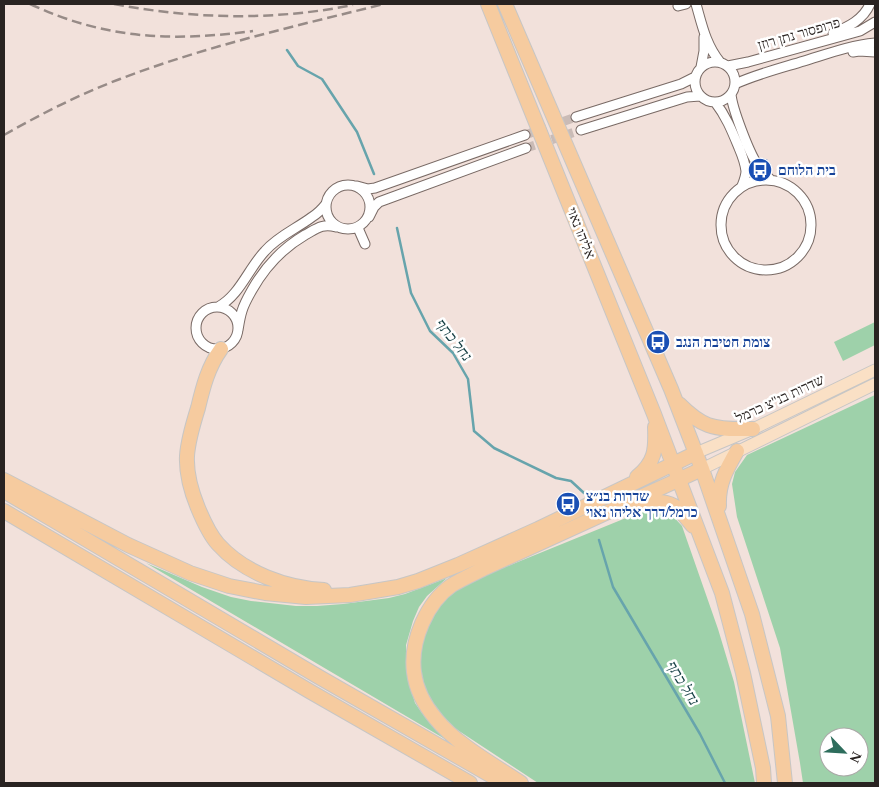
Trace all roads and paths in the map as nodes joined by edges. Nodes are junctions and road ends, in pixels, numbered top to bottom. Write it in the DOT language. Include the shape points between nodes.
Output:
graph roads {
  1 [pos="488,4"];
  2 [pos="505,4"];
  3 [pos="696,4"];
  4 [pos="870,4"];
  5 [pos="875,22"];
  6 [pos="704,34"];
  7 [pos="875,43"];
  8 [pos="791,50"];
  9 [pos="875,52"];
  10 [pos="823,56"];
  11 [pos="724,64"];
  12 [pos="701,67"];
  13 [pos="695,77"];
  14 [pos="735,84"];
  15 [pos="731,94"];
  16 [pos="700,96"];
  17 [pos="714,102"];
  18 [pos="576,117"];
  19 [pos="581,130"];
  20 [pos="525,134"];
  21 [pos="526,148"];
  22 [pos="770,179"];
  23 [pos="357,186"];
  24 [pos="742,186"];
  25 [pos="326,204"];
  26 [pos="369,217"];
  27 [pos="336,227"];
  28 [pos="358,228"];
  29 [pos="365,244"];
  30 [pos="218,306"];
  31 [pos="238,330"];
  32 [pos="221,348"];
  33 [pos="875,370"];
  34 [pos="875,384"];
  35 [pos="670,389"];
  36 [pos="654,414"];
  37 [pos="753,429"];
  38 [pos="737,451"];
  39 [pos="696,452"];
  40 [pos="673,464"];
  41 [pos="702,469"];
  42 [pos="679,479"];
  43 [pos="4,480"];
  44 [pos="625,487"];
  45 [pos="4,491"];
  46 [pos="631,501"];
  47 [pos="4,511"];
  48 [pos="721,524"];
  49 [pos="700,535"];
  50 [pos="389,588"];
  51 [pos="470,783"];
  52 [pos="504,783"];
  53 [pos="521,783"];
  54 [pos="764,783"];
  55 [pos="786,783"];
  1 -- 36 [label="highway, אליהו נאוי"];
  2 -- 35 [label="highway, אליהו נאוי"];
  3 -- 6 [label="street"];
  4 -- 8 [label="street" via="848,27"];
  5 -- 8 [label="street, פרופסור נתן רוזן" via="860,31"];
  6 -- 11 [label="street"];
  6 -- 12 [label="street"];
  7 -- 10 [label="street, פרופסור נתן רוזן"];
  8 -- 11 [label="street, פרופסור נתן רוזן" via="748,62"];
  9 -- 10 [label="street"];
  10 -- 14 [label="street, פרופסור נתן רוזן"];
  11 -- 12 [label="street" via="714,61"];
  11 -- 14 [label="street" via="734,74"];
  12 -- 13 [label="street"];
  13 -- 16 [label="street" via="695,87"];
  13 -- 18 [label="street"];
  14 -- 15 [label="street"];
  15 -- 17 [label="street"];
  15 -- 22 [label="street" via="750,152"];
  16 -- 17 [label="street"];
  16 -- 19 [label="street" via="687,96"];
  17 -- 24 [label="street" via="728,120 744,161 746,175"];
  20 -- 23 [label="street" via="375,188"];
  21 -- 26 [label="street" via="379,202"];
  22 -- 24 [label="street"];
  22 -- 24 [label="street" via="797,191 811,220 811,231 803,251 787,265 774,269 760,270 740,262 723,240 722,212 728,199"];
  23 -- 25 [label="street" via="337,188"];
  23 -- 26 [label="street" via="368,196"];
  25 -- 27 [label="street" via="328,217"];
  25 -- 30 [label="street" via="312,218 284,234 266,250 235,294"];
  26 -- 28 [label="street"];
  27 -- 28 [label="street" via="343,230"];
  27 -- 31 [label="street" via="327,224 319,227 274,258 241,312"];
  28 -- 29 [label="street"];
  30 -- 31 [label="street" via="233,314"];
  30 -- 32 [label="street" via="201,314 196,326 203,343 214,349"];
  31 -- 32 [label="street" via="233,342"];
  32 -- 50 [label="highway" via="210,367 186,458 190,487 207,528 218,544 249,569 287,584 338,591"];
  33 -- 37 [label="main road, שדרות בנ\"צ כרמל"];
  34 -- 38 [label="main road, שדרות בנ\"צ כרמל"];
  35 -- 37 [label="highway" via="676,401 701,422 720,428"];
  35 -- 39 [label="highway, אליהו נאוי"];
  36 -- 40 [label="highway, אליהו נאוי"];
  36 -- 44 [label="highway" via="654,455 644,471"];
  37 -- 39 [label="main road, שדרות בנ\"צ כרמל"];
  38 -- 41 [label="main road, שדרות בנ\"צ כרמל"];
  38 -- 48 [label="highway" via="725,471 719,491"];
  39 -- 40 [label="highway"];
  39 -- 41 [label="highway, אליהו נאוי"];
  40 -- 42 [label="highway, אליהו נאוי"];
  40 -- 44 [label="highway"];
  41 -- 42 [label="highway"];
  41 -- 48 [label="highway, אליהו נאוי"];
  42 -- 46 [label="highway"];
  42 -- 49 [label="highway, אליהו נאוי"];
  43 -- 50 [label="highway" via="160,560 229,586 306,597 350,595"];
  44 -- 50 [label="highway" via="458,565 418,581"];
  45 -- 52 [label="highway"];
  46 -- 49 [label="highway" via="671,504"];
  46 -- 53 [label="highway" via="452,585 434,601 422,622 414,645 414,671 421,697 435,719 456,739"];
  47 -- 51 [label="highway"];
  48 -- 55 [label="highway" via="752,614 778,716"];
  49 -- 54 [label="highway, אליהו נאוי" via="722,593 743,673"];
}
